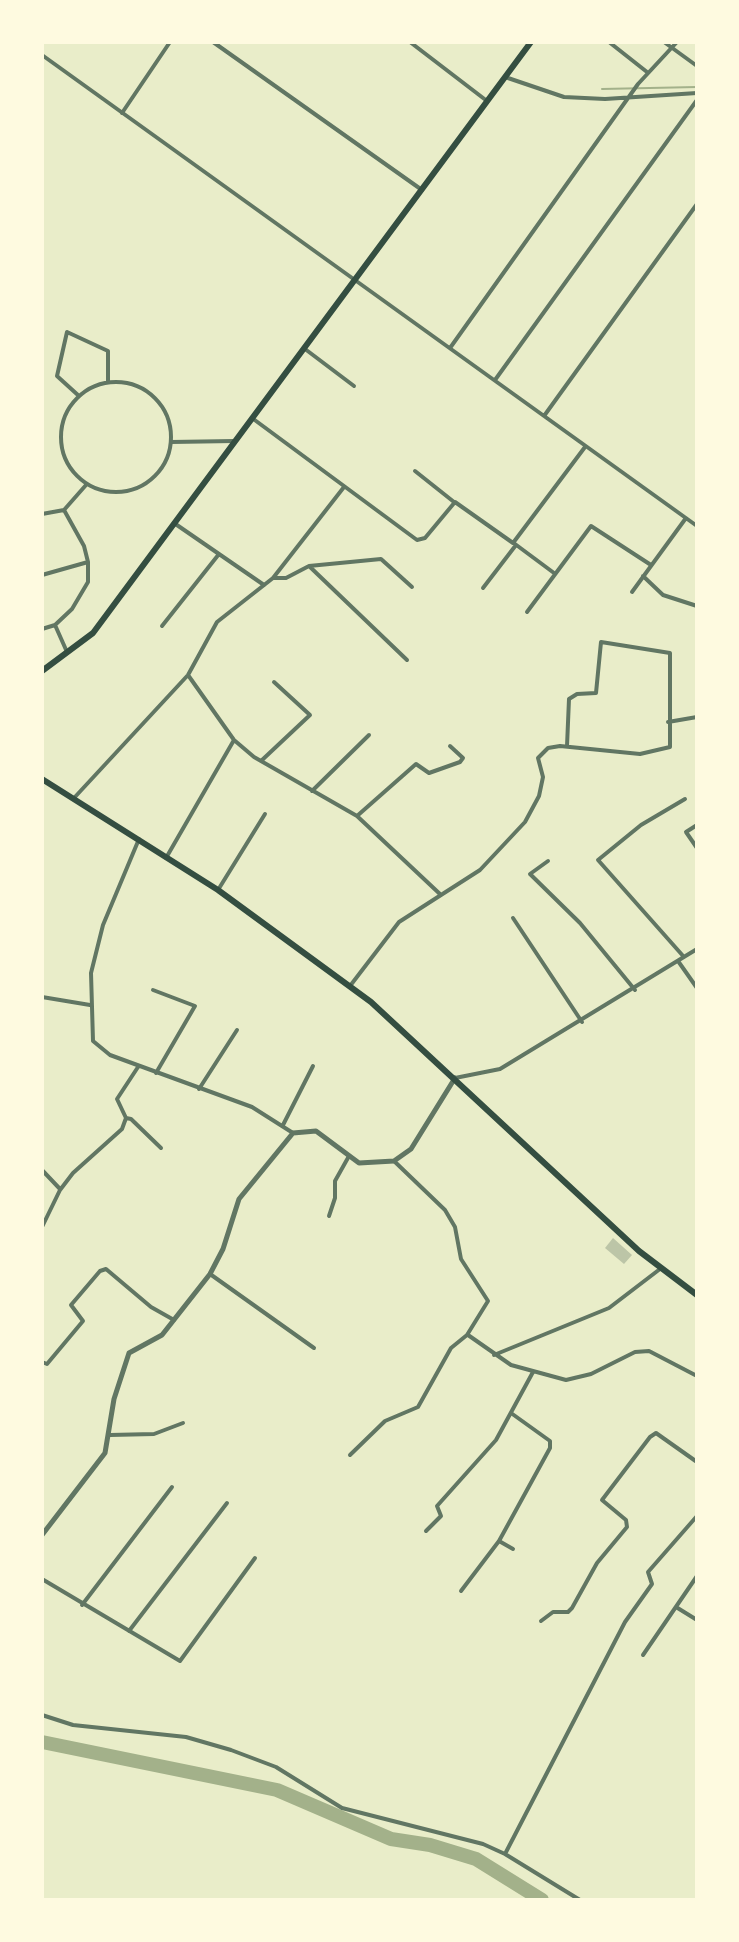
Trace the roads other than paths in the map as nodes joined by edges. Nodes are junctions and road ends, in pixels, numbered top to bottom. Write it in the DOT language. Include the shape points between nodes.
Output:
graph roads {
  1 [pos="170,42"];
  2 [pos="213,42"];
  3 [pos="410,42"];
  4 [pos="531,42"];
  5 [pos="609,42"];
  6 [pos="664,42"];
  7 [pos="677,42"];
  8 [pos="673,48"];
  9 [pos="42,55"];
  10 [pos="697,66"];
  11 [pos="647,72"];
  12 [pos="505,77"];
  13 [pos="633,93"];
  14 [pos="697,93"];
  15 [pos="697,100"];
  16 [pos="487,101"];
  17 [pos="122,113"];
  18 [pos="422,190"];
  19 [pos="697,204"];
  20 [pos="355,280"];
  21 [pos="450,348"];
  22 [pos="304,349"];
  23 [pos="495,381"];
  24 [pos="108,382"];
  25 [pos="354,386"];
  26 [pos="79,396"];
  27 [pos="544,416"];
  28 [pos="252,418"];
  29 [pos="234,441"];
  30 [pos="171,442"];
  31 [pos="585,447"];
  32 [pos="415,471"];
  33 [pos="86,485"];
  34 [pos="344,487"];
  35 [pos="455,502"];
  36 [pos="64,510"];
  37 [pos="42,514"];
  38 [pos="686,518"];
  39 [pos="174,523"];
  40 [pos="697,526"];
  41 [pos="514,544"];
  42 [pos="219,554"];
  43 [pos="88,562"];
  44 [pos="651,565"];
  45 [pos="309,566"];
  46 [pos="554,573"];
  47 [pos="42,575"];
  48 [pos="643,576"];
  49 [pos="273,578"];
  50 [pos="264,585"];
  51 [pos="412,587"];
  52 [pos="483,588"];
  53 [pos="632,592"];
  54 [pos="697,606"];
  55 [pos="527,612"];
  56 [pos="55,625"];
  57 [pos="162,626"];
  58 [pos="42,629"];
  59 [pos="68,654"];
  60 [pos="407,660"];
  61 [pos="42,671"];
  62 [pos="188,675"];
  63 [pos="274,682"];
  64 [pos="697,717"];
  65 [pos="667,722"];
  66 [pos="369,735"];
  67 [pos="234,740"];
  68 [pos="450,746"];
  69 [pos="567,746"];
  70 [pos="261,761"];
  71 [pos="42,779"];
  72 [pos="312,791"];
  73 [pos="74,798"];
  74 [pos="685,799"];
  75 [pos="265,814"];
  76 [pos="357,816"];
  77 [pos="697,825"];
  78 [pos="139,839"];
  79 [pos="697,848"];
  80 [pos="166,858"];
  81 [pos="548,861"];
  82 [pos="218,890"];
  83 [pos="441,895"];
  84 [pos="513,918"];
  85 [pos="697,949"];
  86 [pos="684,957"];
  87 [pos="678,961"];
  88 [pos="350,986"];
  89 [pos="697,988"];
  90 [pos="153,990"];
  91 [pos="635,990"];
  92 [pos="42,997"];
  93 [pos="90,1005"];
  94 [pos="582,1022"];
  95 [pos="237,1030"];
  96 [pos="313,1066"];
  97 [pos="138,1067"];
  98 [pos="156,1073"];
  99 [pos="455,1078"];
  100 [pos="199,1089"];
  101 [pos="126,1118"];
  102 [pos="283,1125"];
  103 [pos="293,1133"];
  104 [pos="161,1148"];
  105 [pos="349,1156"];
  106 [pos="394,1161"];
  107 [pos="42,1170"];
  108 [pos="60,1190"];
  109 [pos="329,1216"];
  110 [pos="42,1227"];
  111 [pos="660,1269"];
  112 [pos="210,1274"];
  113 [pos="697,1295"];
  114 [pos="175,1320"];
  115 [pos="467,1335"];
  116 [pos="314,1348"];
  117 [pos="494,1355"];
  118 [pos="42,1362"];
  119 [pos="533,1372"];
  120 [pos="697,1376"];
  121 [pos="511,1413"];
  122 [pos="183,1423"];
  123 [pos="110,1435"];
  124 [pos="350,1455"];
  125 [pos="697,1462"];
  126 [pos="172,1487"];
  127 [pos="227,1503"];
  128 [pos="697,1516"];
  129 [pos="426,1531"];
  130 [pos="42,1535"];
  131 [pos="499,1541"];
  132 [pos="513,1549"];
  133 [pos="255,1558"];
  134 [pos="697,1576"];
  135 [pos="42,1579"];
  136 [pos="461,1591"];
  137 [pos="82,1605"];
  138 [pos="676,1607"];
  139 [pos="697,1620"];
  140 [pos="541,1621"];
  141 [pos="128,1632"];
  142 [pos="643,1655"];
  143 [pos="42,1715"];
  144 [pos="505,1854"];
  145 [pos="580,1900"];
  1 -- 17 [label="street"];
  2 -- 18 [label="street"];
  3 -- 16 [label="street"];
  4 -- 12 [label="main road"];
  5 -- 11 [label="street"];
  6 -- 8 [label="street"];
  7 -- 8 [label="street"];
  8 -- 10 [label="street"];
  8 -- 11 [label="street"];
  9 -- 17 [label="street"];
  11 -- 13 [label="street"];
  12 -- 13 [label="street" via="564,97 605,99"];
  12 -- 16 [label="main road"];
  13 -- 14 [label="street"];
  13 -- 21 [label="street"];
  15 -- 23 [label="street"];
  16 -- 18 [label="main road"];
  17 -- 20 [label="street"];
  18 -- 20 [label="main road"];
  19 -- 27 [label="street"];
  20 -- 21 [label="street"];
  20 -- 22 [label="main road"];
  21 -- 23 [label="street"];
  22 -- 25 [label="street"];
  22 -- 28 [label="main road"];
  23 -- 27 [label="street"];
  24 -- 26 [label="street"];
  24 -- 26 [label="street" via="108,351 67,332 57,376"];
  24 -- 30 [label="street" via="149,392 166,414"];
  26 -- 33 [label="street" via="62,420 61,450"];
  27 -- 31 [label="street"];
  28 -- 29 [label="main road"];
  28 -- 34 [label="street"];
  29 -- 30 [label="street"];
  29 -- 39 [label="main road"];
  30 -- 33 [label="street" via="159,472 133,490 109,492"];
  31 -- 38 [label="street"];
  31 -- 41 [label="street"];
  32 -- 35 [label="street"];
  33 -- 36 [label="street"];
  34 -- 35 [label="street" via="417,540 425,538"];
  34 -- 49 [label="street"];
  35 -- 41 [label="street"];
  36 -- 37 [label="street"];
  36 -- 43 [label="street"];
  38 -- 40 [label="street"];
  38 -- 44 [label="street"];
  39 -- 42 [label="street"];
  39 -- 59 [label="main road" via="93,633"];
  41 -- 46 [label="street"];
  41 -- 52 [label="street"];
  42 -- 50 [label="street"];
  42 -- 57 [label="street"];
  43 -- 47 [label="street"];
  43 -- 56 [label="street" via="88,582"];
  44 -- 46 [label="street" via="591,526"];
  44 -- 48 [label="street"];
  45 -- 49 [label="street" via="286,578"];
  45 -- 51 [label="street" via="381,559"];
  45 -- 60 [label="street"];
  46 -- 55 [label="street"];
  48 -- 53 [label="street"];
  48 -- 54 [label="street" via="663,595"];
  49 -- 50 [label="street"];
  50 -- 62 [label="street" via="217,622"];
  56 -- 58 [label="street"];
  56 -- 59 [label="street"];
  59 -- 61 [label="main road"];
  62 -- 67 [label="street"];
  62 -- 73 [label="street"];
  63 -- 70 [label="street" via="310,715"];
  64 -- 65 [label="street"];
  65 -- 69 [label="street" via="670,747 640,754"];
  65 -- 69 [label="street" via="670,653 606,640 599,646 596,693 569,699"];
  66 -- 72 [label="street"];
  67 -- 70 [label="street"];
  67 -- 80 [label="street"];
  68 -- 76 [label="street" via="463,758 460,762 429,773 416,764"];
  69 -- 83 [label="street" via="548,748 538,758 543,777 525,822 480,870"];
  70 -- 72 [label="street"];
  71 -- 73 [label="main road"];
  72 -- 76 [label="street"];
  73 -- 78 [label="main road"];
  74 -- 86 [label="street" via="598,860"];
  75 -- 82 [label="street"];
  76 -- 83 [label="street"];
  77 -- 79 [label="street" via="686,832"];
  78 -- 80 [label="main road"];
  78 -- 93 [label="street" via="96,949"];
  80 -- 82 [label="main road"];
  81 -- 91 [label="street" via="530,874 580,923"];
  82 -- 88 [label="main road"];
  83 -- 88 [label="street" via="399,922"];
  84 -- 94 [label="street"];
  85 -- 86 [label="street"];
  86 -- 87 [label="street"];
  87 -- 89 [label="street"];
  87 -- 91 [label="street"];
  88 -- 99 [label="main road"];
  90 -- 98 [label="street" via="195,1006"];
  91 -- 94 [label="street"];
  92 -- 93 [label="street"];
  93 -- 97 [label="street" via="93,1041 100,1050"];
  94 -- 99 [label="street" via="500,1069"];
  95 -- 100 [label="street"];
  96 -- 102 [label="street"];
  97 -- 98 [label="street"];
  97 -- 101 [label="street" via="117,1099"];
  98 -- 100 [label="street"];
  99 -- 106 [label="street" via="411,1149"];
  99 -- 111 [label="main road"];
  100 -- 102 [label="street" via="252,1107"];
  101 -- 104 [label="street"];
  101 -- 108 [label="street" via="122,1129"];
  102 -- 103 [label="street"];
  103 -- 105 [label="street" via="316,1131"];
  103 -- 112 [label="street" via="239,1199"];
  105 -- 106 [label="street" via="359,1163"];
  105 -- 109 [label="street" via="335,1181"];
  106 -- 115 [label="street" via="445,1210 455,1227 461,1259 484,1290 488,1301"];
  107 -- 108 [label="street"];
  108 -- 110 [label="street"];
  111 -- 113 [label="main road"];
  111 -- 117 [label="street" via="609,1308"];
  112 -- 114 [label="street"];
  112 -- 116 [label="street"];
  114 -- 118 [label="street" via="106,1269 71,1305 83,1321 47,1364"];
  114 -- 123 [label="street" via="162,1335 129,1353 114,1399"];
  115 -- 117 [label="street"];
  115 -- 124 [label="street" via="451,1348 418,1407 385,1421"];
  117 -- 119 [label="street"];
  119 -- 120 [label="street" via="581,1378 626,1353 649,1351"];
  119 -- 121 [label="street"];
  121 -- 129 [label="street" via="496,1440 437,1506 441,1516"];
  121 -- 131 [label="street" via="550,1441 550,1448"];
  122 -- 123 [label="street" via="154,1434"];
  123 -- 130 [label="street" via="99,1463"];
  125 -- 140 [label="street" via="656,1433 650,1437 602,1500 626,1520 627,1527 597,1563 572,1608"];
  126 -- 137 [label="street"];
  127 -- 141 [label="street"];
  128 -- 144 [label="street" via="648,1572 652,1584 625,1622"];
  131 -- 132 [label="street"];
  131 -- 136 [label="street"];
  133 -- 141 [label="street" via="180,1661"];
  134 -- 138 [label="street"];
  135 -- 137 [label="street"];
  137 -- 141 [label="street"];
  138 -- 139 [label="street"];
  138 -- 142 [label="street"];
  143 -- 144 [label="street" via="73,1725 186,1737 231,1750 276,1767 342,1808"];
  144 -- 145 [label="street"];
}
